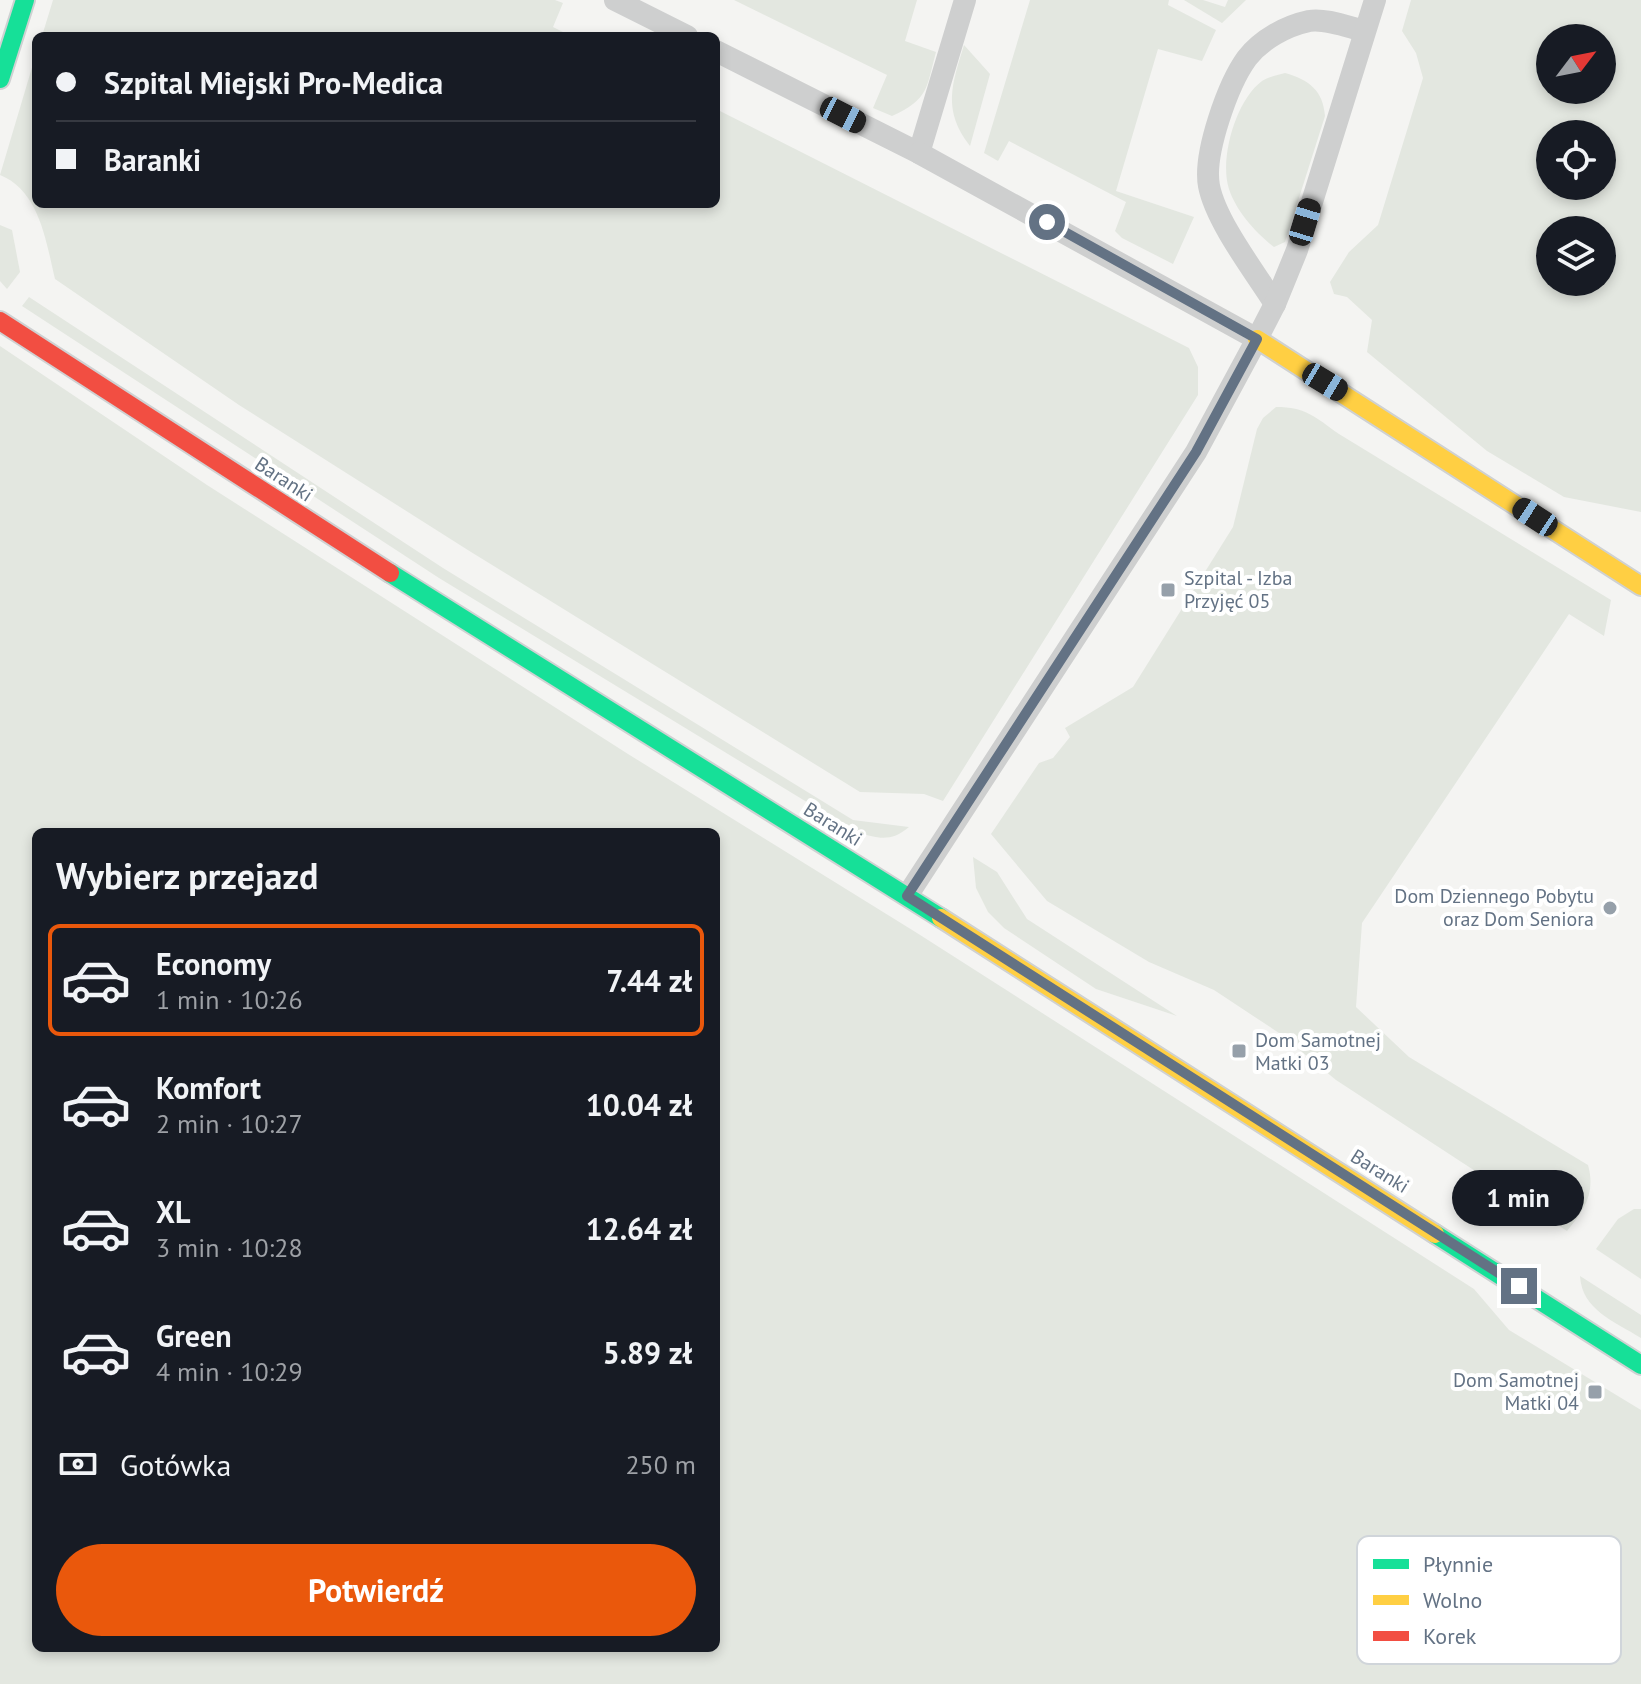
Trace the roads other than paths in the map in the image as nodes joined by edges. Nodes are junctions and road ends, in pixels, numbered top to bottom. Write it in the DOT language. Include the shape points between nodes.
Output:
graph roads {
  1 [pos="25,0"];
  2 [pos="615,0"];
  3 [pos="965,0"];
  4 [pos="1375,0"];
  5 [pos="1364,31"];
  6 [pos="679,32"];
  7 [pos="720,53"];
  8 [pos="0,79"];
  9 [pos="919,153"];
  10 [pos="1275,304"];
  11 [pos="0,321"];
  12 [pos="1257,339"];
  13 [pos="1641,586"];
  14 [pos="907,896"];
  15 [pos="1641,1365"];
  1 -- 8 [label="street"];
  2 -- 6 [label="lane"];
  3 -- 9 [label="lane"];
  4 -- 5 [label="lane"];
  5 -- 10 [label="lane" via="1297,250"];
  5 -- 10 [label="lane" via="1313,20 1280,30 1248,57 1217,128 1208,184 1217,210"];
  7 -- 9 [label="lane"];
  9 -- 12 [label="lane"];
  10 -- 12 [label="lane"];
  11 -- 14 [label="street, Baranki" via="429,598"];
  12 -- 13 [label="street"];
  12 -- 14 [label="lane" via="1196,452"];
  14 -- 15 [label="street, Baranki"];
}
